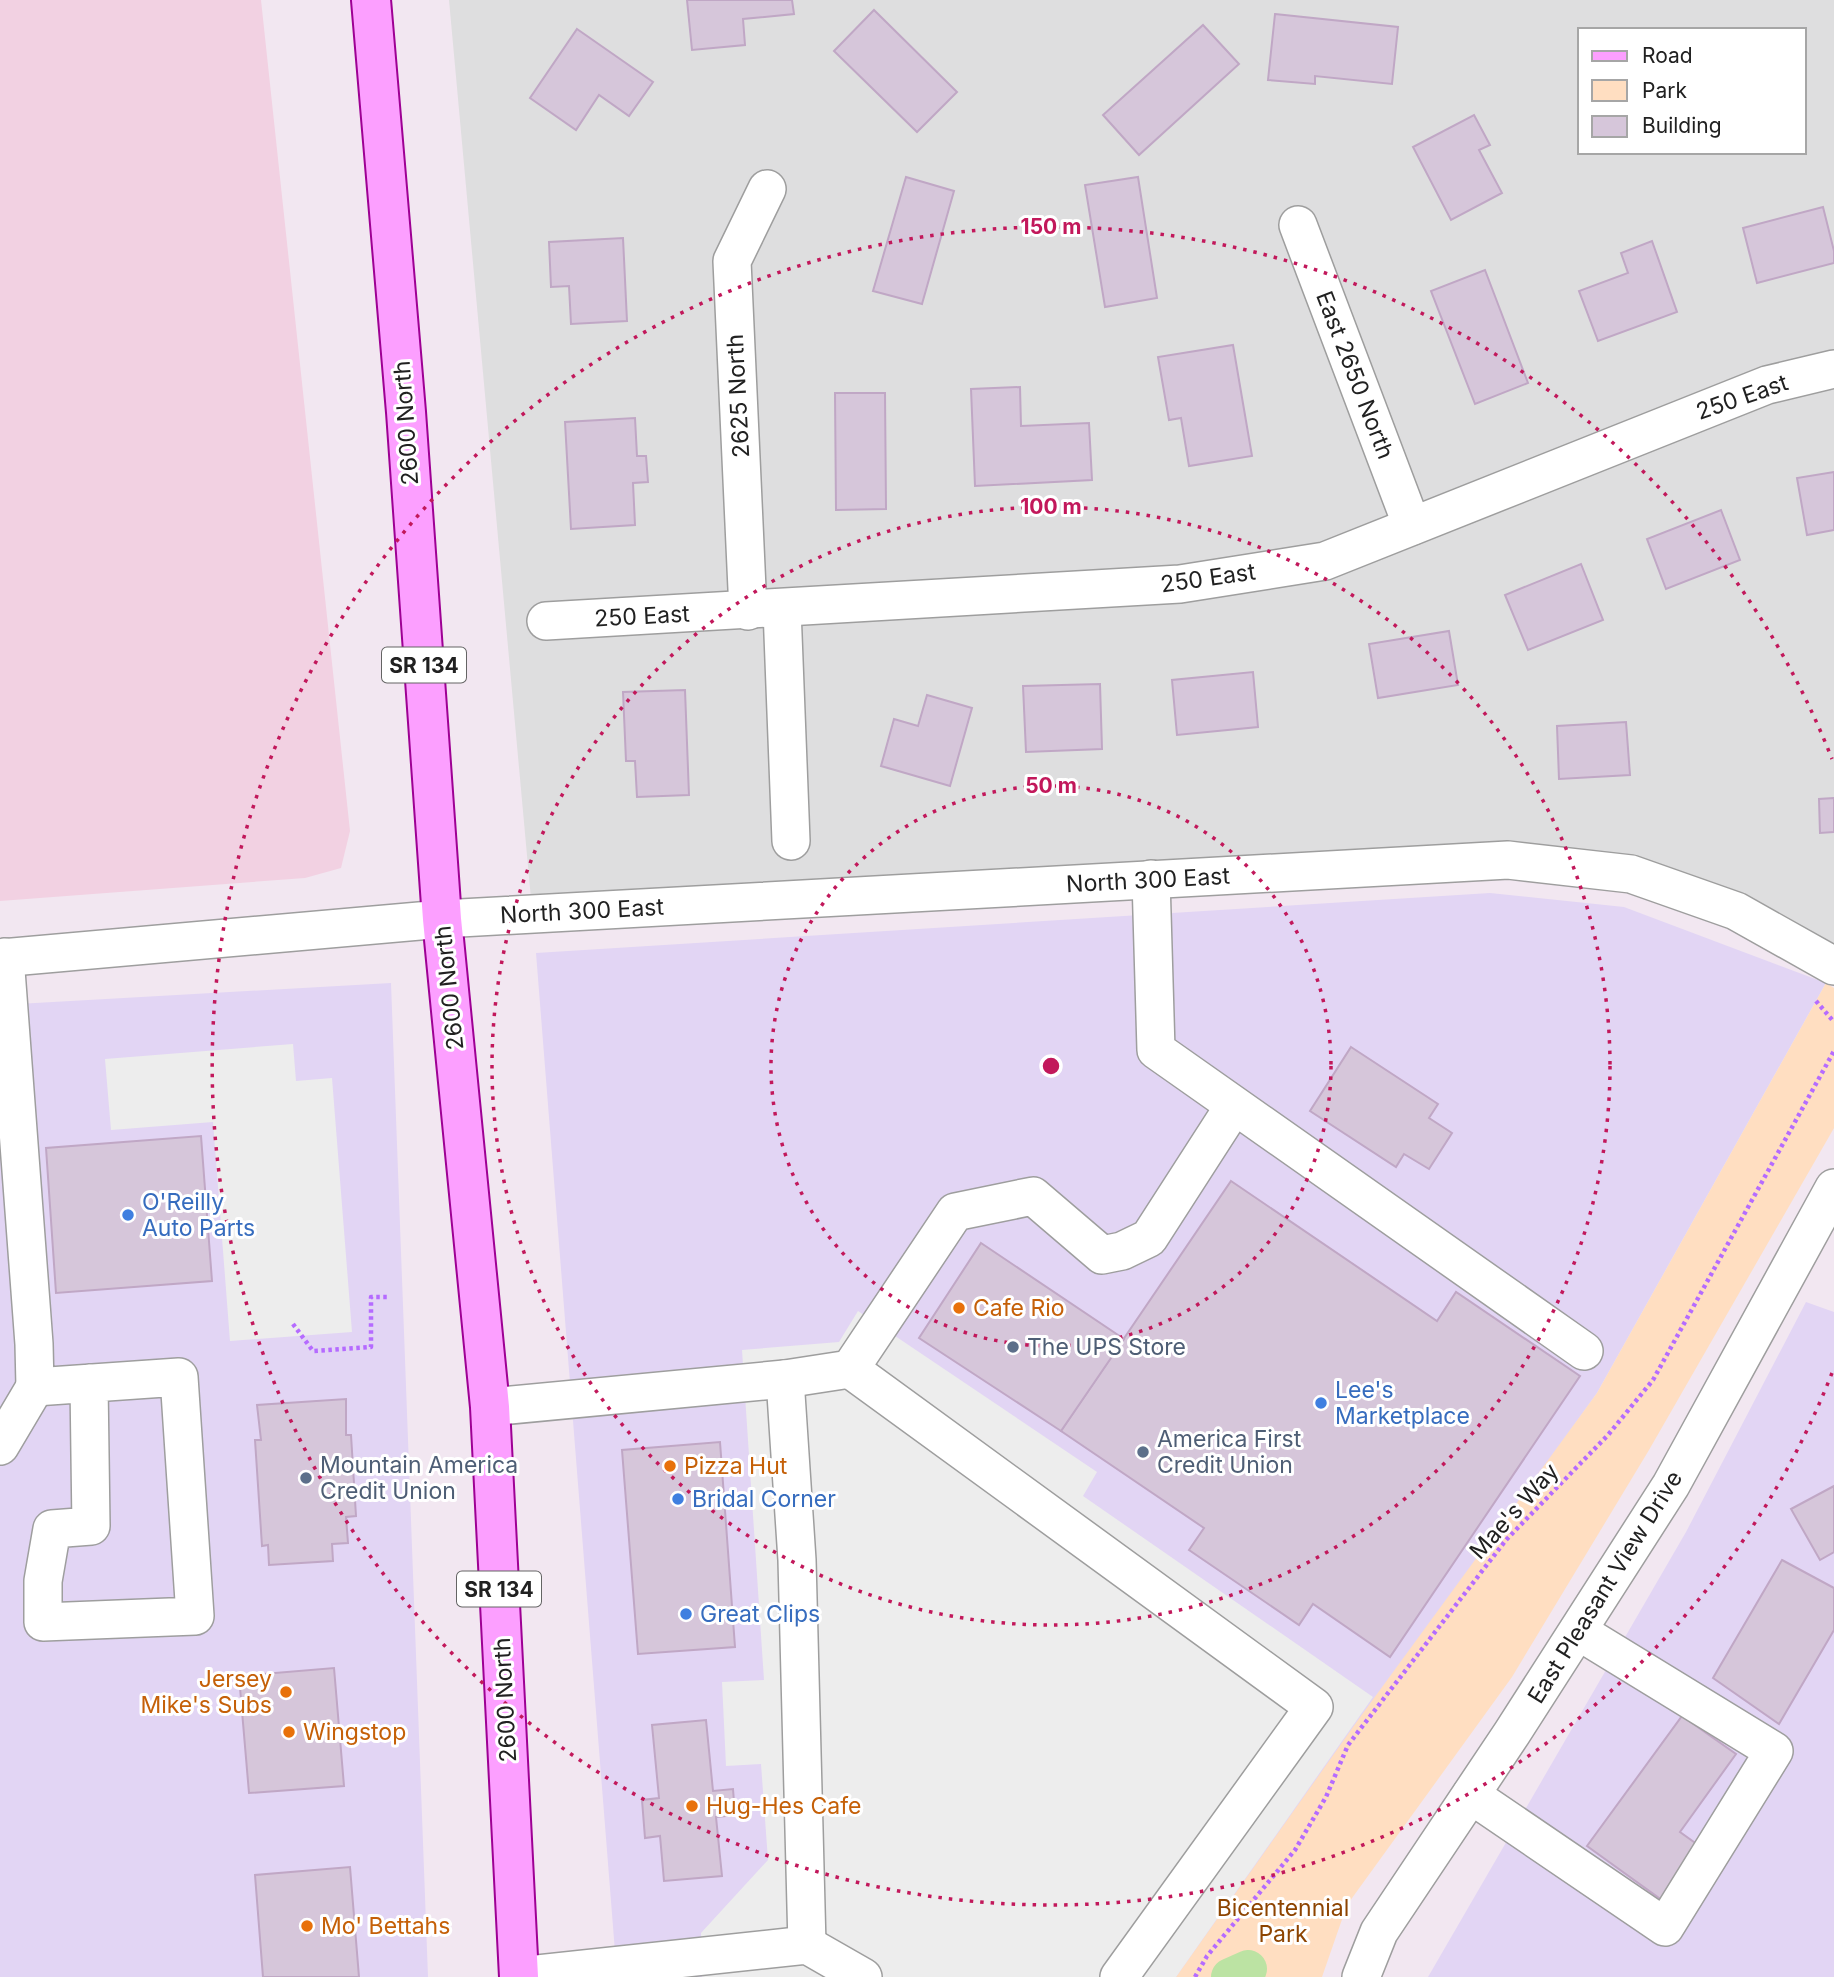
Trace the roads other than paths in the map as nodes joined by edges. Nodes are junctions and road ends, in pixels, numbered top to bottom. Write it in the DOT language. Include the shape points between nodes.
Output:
graph roads {
  1 [pos="371,0"];
  2 [pos="767,189"];
  3 [pos="1298,225"];
  4 [pos="1834,369"];
  5 [pos="1412,526"];
  6 [pos="765,610"];
  7 [pos="546,621"];
  8 [pos="791,841"];
  9 [pos="1151,879"];
  10 [pos="442,919"];
  11 [pos="2,957"];
  12 [pos="1834,966"];
  13 [pos="1234,1106"];
  14 [pos="1834,1188"];
  15 [pos="1584,1350"];
  16 [pos="850,1369"];
  17 [pos="785,1379"];
  18 [pos="89,1383"];
  19 [pos="35,1387"];
  20 [pos="490,1407"];
  21 [pos="0,1446"];
  22 [pos="1578,1631"];
  23 [pos="1471,1795"];
  24 [pos="807,1945"];
  25 [pos="519,1976"];
  26 [pos="863,1977"];
  27 [pos="1119,1977"];
  28 [pos="1361,1977"];
  1 -- 10 [label="main road, 2600 North / SR 134"];
  2 -- 6 [label="street, 2625 North" via="732,261"];
  3 -- 5 [label="street, East 2650 North"];
  4 -- 5 [label="street, 250 East" via="1767,385"];
  5 -- 6 [label="street, 250 East" via="1325,561 1180,584"];
  6 -- 7 [label="street, 250 East"];
  6 -- 8 [label="street, 2625 North"];
  9 -- 10 [label="street, North 300 East"];
  9 -- 12 [label="street, North 300 East" via="1508,860 1632,874 1736,911"];
  9 -- 13 [label="street" via="1156,1051"];
  10 -- 11 [label="street, North 300 East"];
  10 -- 20 [label="main road, 2600 North / SR 134"];
  11 -- 19 [label="street"];
  13 -- 15 [label="street"];
  13 -- 16 [label="street" via="1149,1238 1122,1251 1102,1255 1032,1196 955,1212"];
  14 -- 22 [label="street, East Pleasant View Drive" via="1671,1485"];
  16 -- 17 [label="street"];
  16 -- 27 [label="street" via="1314,1707"];
  17 -- 20 [label="street"];
  17 -- 24 [label="street" via="797,1560"];
  18 -- 18 [label="street" via="179,1377 195,1616 43,1622 43,1581 52,1530 91,1526"];
  18 -- 19 [label="street"];
  19 -- 21 [label="street"];
  20 -- 25 [label="main road, 2600 North / SR 134"];
  22 -- 23 [label="street, East Pleasant View Drive"];
  22 -- 23 [label="street" via="1774,1751 1665,1927"];
  23 -- 28 [label="street, East Pleasant View Drive" via="1379,1933"];
  24 -- 25 [label="street"];
  24 -- 26 [label="street"];
}
